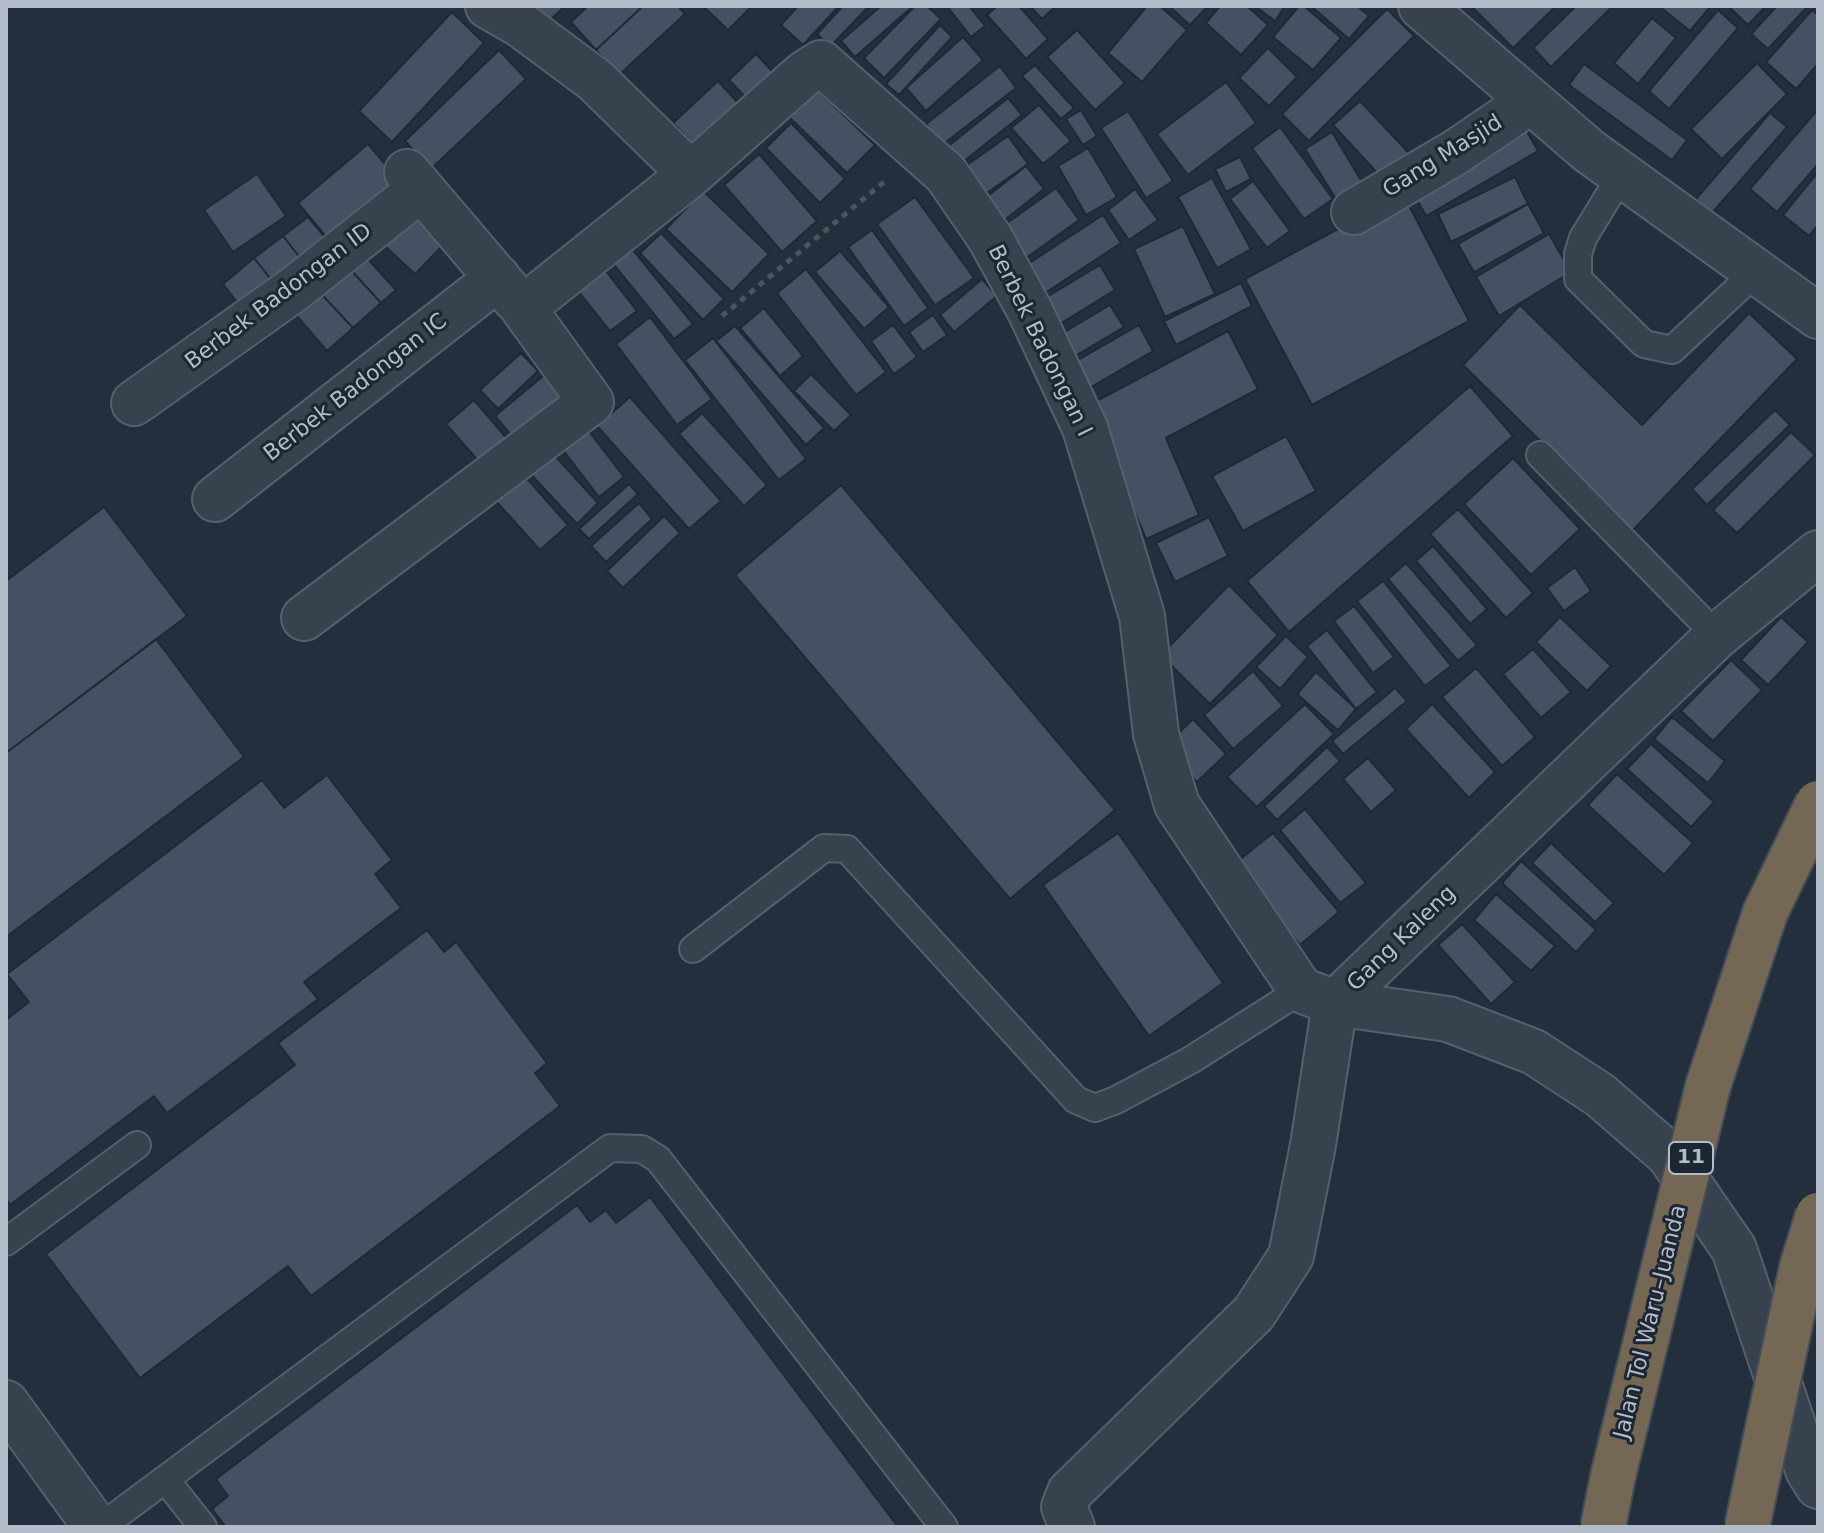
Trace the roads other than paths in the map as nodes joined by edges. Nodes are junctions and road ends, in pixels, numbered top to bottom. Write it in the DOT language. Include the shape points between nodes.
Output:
graph roads {
  1 [pos="488,6"];
  2 [pos="1421,6"];
  3 [pos="1531,101"];
  4 [pos="691,174"];
  5 [pos="1622,174"];
  6 [pos="1354,212"];
  7 [pos="1757,271"];
  8 [pos="510,293"];
  9 [pos="1818,316"];
  10 [pos="134,403"];
  11 [pos="1540,455"];
  12 [pos="215,499"];
  13 [pos="1818,553"];
  14 [pos="304,618"];
  15 [pos="1717,636"];
  16 [pos="1818,803"];
  17 [pos="693,949"];
  18 [pos="1318,996"];
  19 [pos="137,1145"];
  20 [pos="1818,1215"];
  21 [pos="6,1242"];
  22 [pos="6,1403"];
  23 [pos="165,1479"];
  24 [pos="1818,1486"];
  25 [pos="98,1527"];
  26 [pos="203,1527"];
  27 [pos="944,1527"];
  28 [pos="1072,1527"];
  29 [pos="1603,1527"];
  30 [pos="1747,1527"];
  1 -- 4 [label="street" via="595,80"];
  2 -- 3 [label="street"];
  3 -- 5 [label="street"];
  3 -- 6 [label="street, Gang Masjid"];
  4 -- 8 [label="street, Berbek Badongan IC"];
  4 -- 18 [label="street, Berbek Badongan I" via="821,63 946,174 990,238 1030,311 1085,428 1142,616 1156,734 1177,805"];
  5 -- 7 [label="street"];
  5 -- 7 [label="lane" via="1583,238 1578,279 1644,344 1672,350"];
  7 -- 9 [label="street"];
  8 -- 10 [label="street, Berbek Badongan ID" via="414,180 293,290"];
  8 -- 12 [label="street, Berbek Badongan IC"];
  8 -- 14 [label="street" via="591,402"];
  11 -- 15 [label="lane"];
  13 -- 15 [label="street, Gang Kaleng"];
  15 -- 18 [label="street, Gang Kaleng"];
  16 -- 29 [label="highway, Jalan Tol Waru–Juanda / 11, bridge" via="1765,913 1708,1086"];
  17 -- 18 [label="lane" via="824,848 847,849 1076,1100 1095,1108"];
  18 -- 24 [label="street" via="1448,1019 1534,1052 1600,1095 1669,1155 1734,1249 1808,1470"];
  18 -- 28 [label="street, Gang Kaleng" via="1313,1145 1291,1256 1254,1313 1070,1492 1064,1507"];
  19 -- 21 [label="lane"];
  20 -- 30 [label="highway, bridge" via="1802,1267"];
  22 -- 25 [label="street"];
  23 -- 25 [label="lane"];
  23 -- 26 [label="lane"];
  23 -- 27 [label="lane" via="610,1148 642,1149 658,1159"];
}
